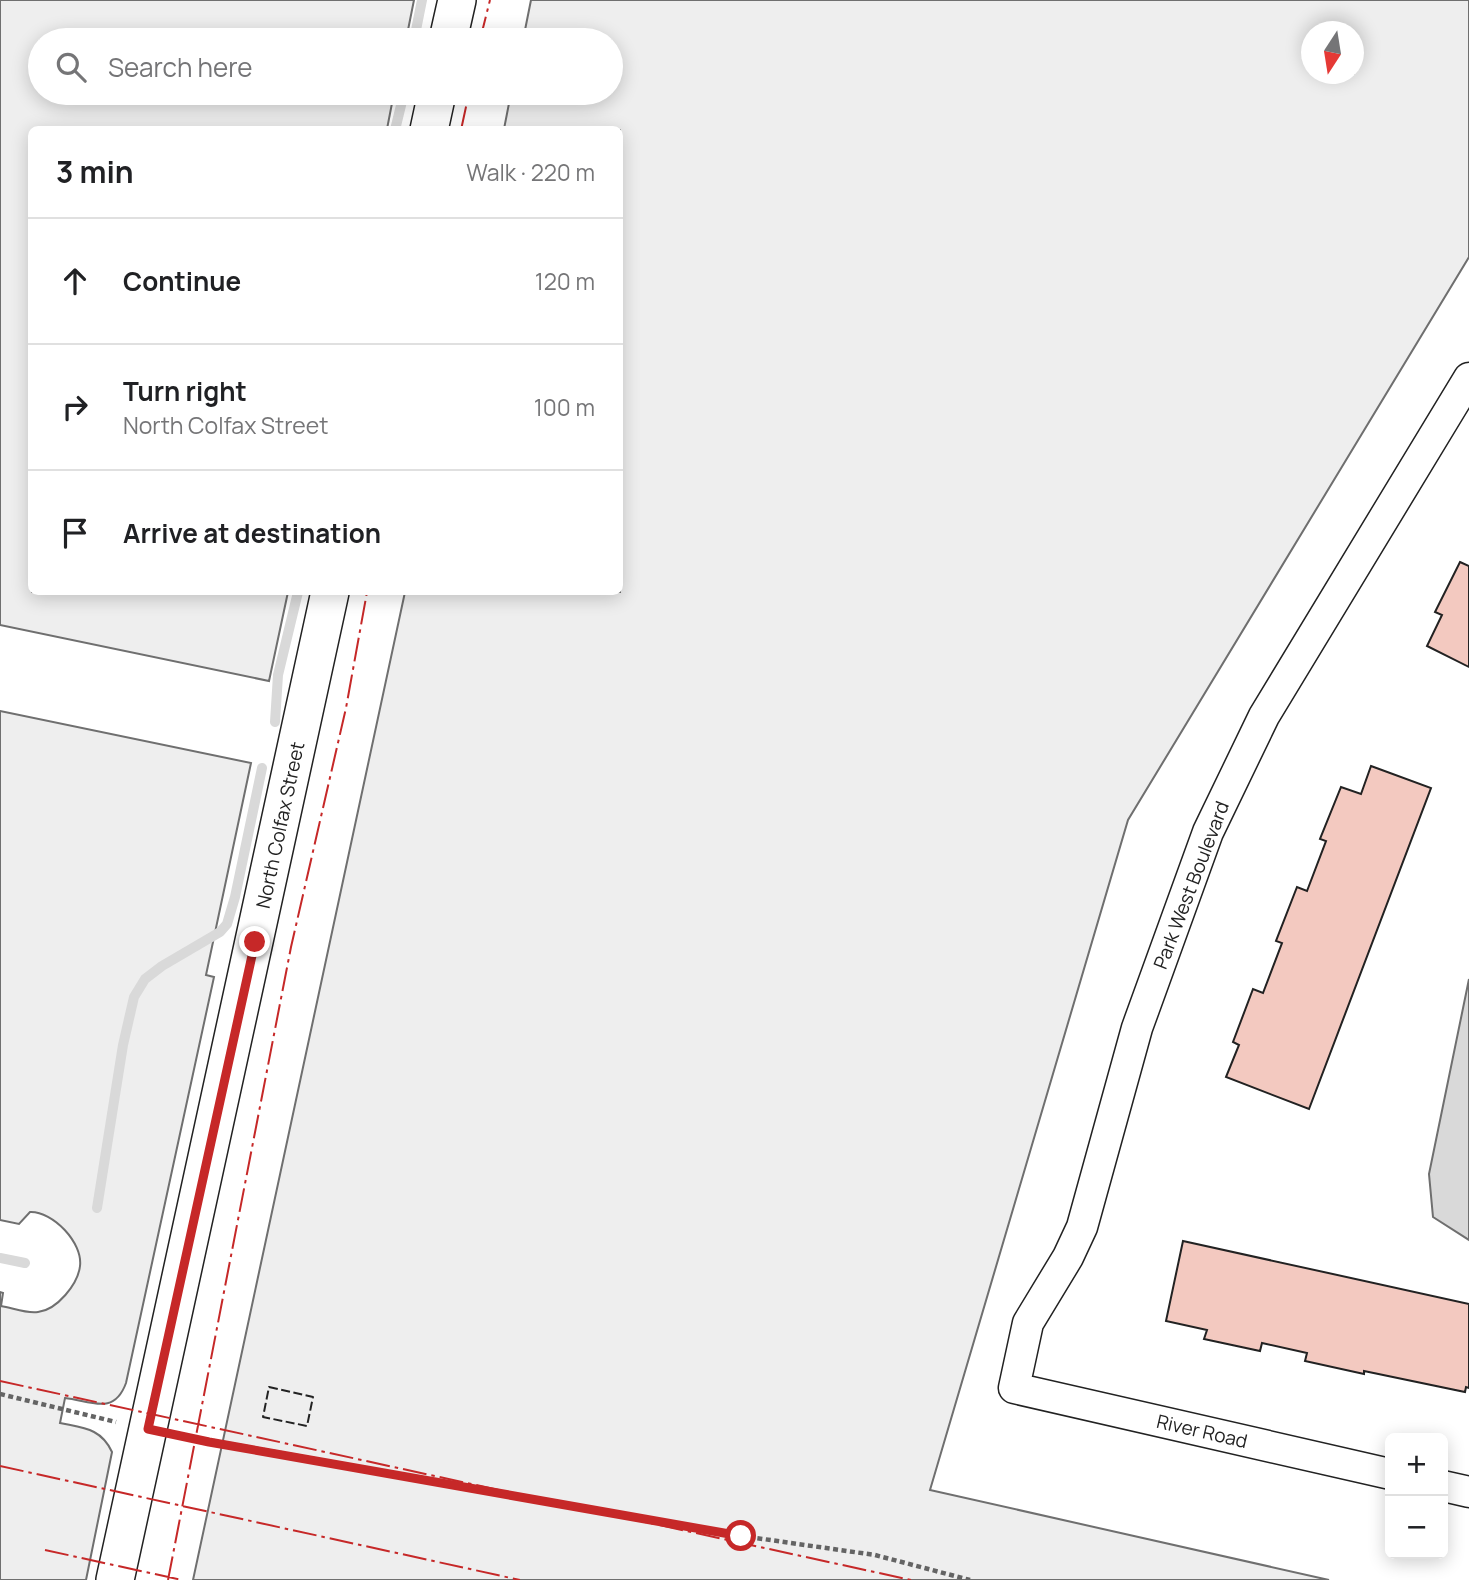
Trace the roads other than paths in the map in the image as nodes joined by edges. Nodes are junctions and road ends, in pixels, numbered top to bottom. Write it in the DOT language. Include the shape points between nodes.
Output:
graph roads {
  1 [pos="457,0"];
  2 [pos="451,28"];
  3 [pos="434,105"];
  4 [pos="430,126"];
  5 [pos="1469,378"];
  6 [pos="329,595"];
  7 [pos="1014,1388"];
  8 [pos="1385,1473"];
  9 [pos="1448,1487"];
  10 [pos="1469,1492"];
  11 [pos="115,1580"];
  1 -- 2 [label="street"];
  3 -- 4 [label="street"];
  5 -- 7 [label="street, Park West Boulevard" via="1264,716 1208,832 1137,1028 1082,1227 1028,1323"];
  6 -- 11 [label="street, North Colfax Street"];
  7 -- 8 [label="street, River Road"];
  9 -- 10 [label="street"];
}
